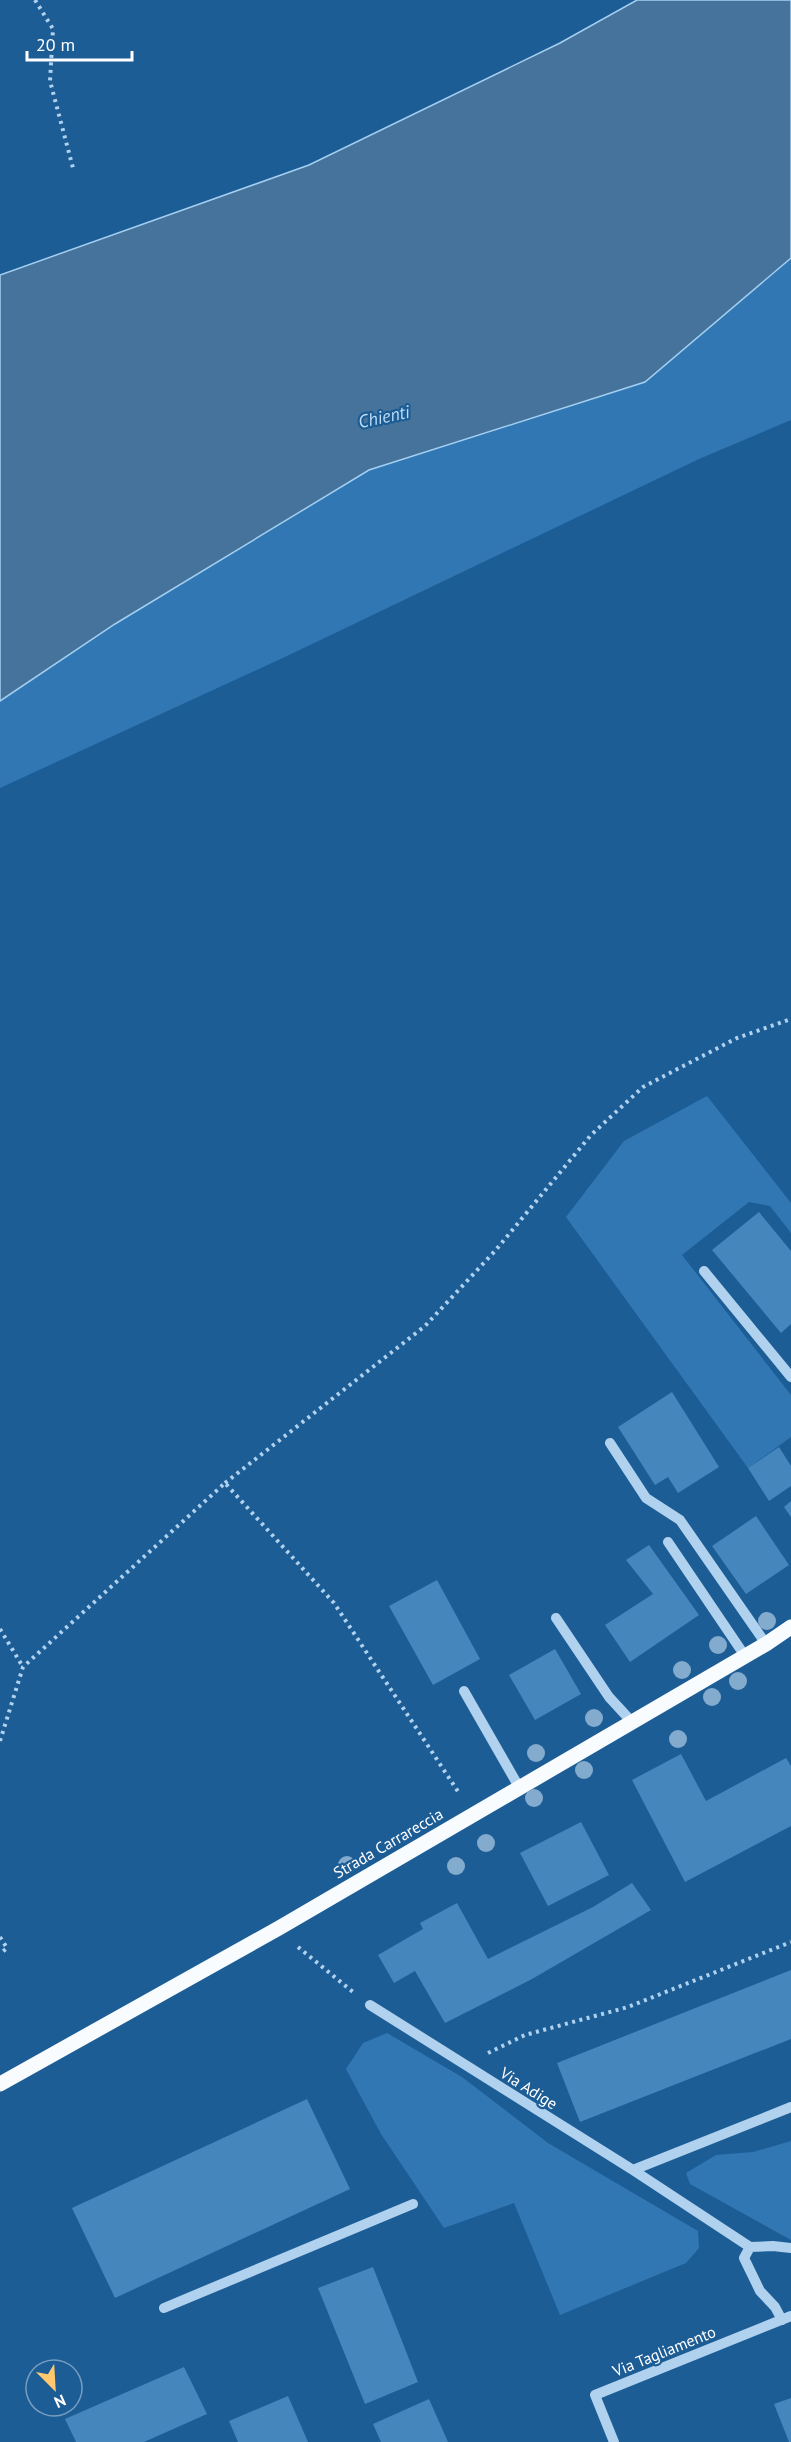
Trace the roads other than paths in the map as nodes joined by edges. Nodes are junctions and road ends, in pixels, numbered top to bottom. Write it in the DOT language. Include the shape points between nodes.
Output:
graph roads {
  1 [pos="704,1271"];
  2 [pos="791,1377"];
  3 [pos="610,1443"];
  4 [pos="668,1542"];
  5 [pos="556,1618"];
  6 [pos="791,1627"];
  7 [pos="765,1644"];
  8 [pos="745,1656"];
  9 [pos="464,1691"];
  10 [pos="632,1722"];
  11 [pos="519,1787"];
  12 [pos="370,2005"];
  13 [pos="0,2084"];
  14 [pos="791,2107"];
  15 [pos="633,2170"];
  16 [pos="413,2204"];
  17 [pos="750,2247"];
  18 [pos="791,2248"];
  19 [pos="164,2308"];
  20 [pos="786,2318"];
  21 [pos="614,2442"];
  1 -- 2 [label="street"];
  3 -- 7 [label="street" via="646,1498 680,1520"];
  4 -- 8 [label="street"];
  5 -- 10 [label="street" via="609,1697"];
  6 -- 7 [label="main road, Strada Carrareccia"];
  7 -- 8 [label="main road, Strada Carrareccia"];
  8 -- 10 [label="main road, Strada Carrareccia"];
  9 -- 11 [label="street"];
  10 -- 11 [label="main road, Strada Carrareccia"];
  11 -- 13 [label="main road, Strada Carrareccia" via="279,1928"];
  12 -- 15 [label="street, Via Adige"];
  14 -- 15 [label="street"];
  15 -- 17 [label="street, Via Adige"];
  16 -- 19 [label="street"];
  17 -- 18 [label="street"];
  17 -- 20 [label="street" via="744,2258 760,2290"];
  20 -- 21 [label="street, Via Tagliamento" via="595,2395"];
}
